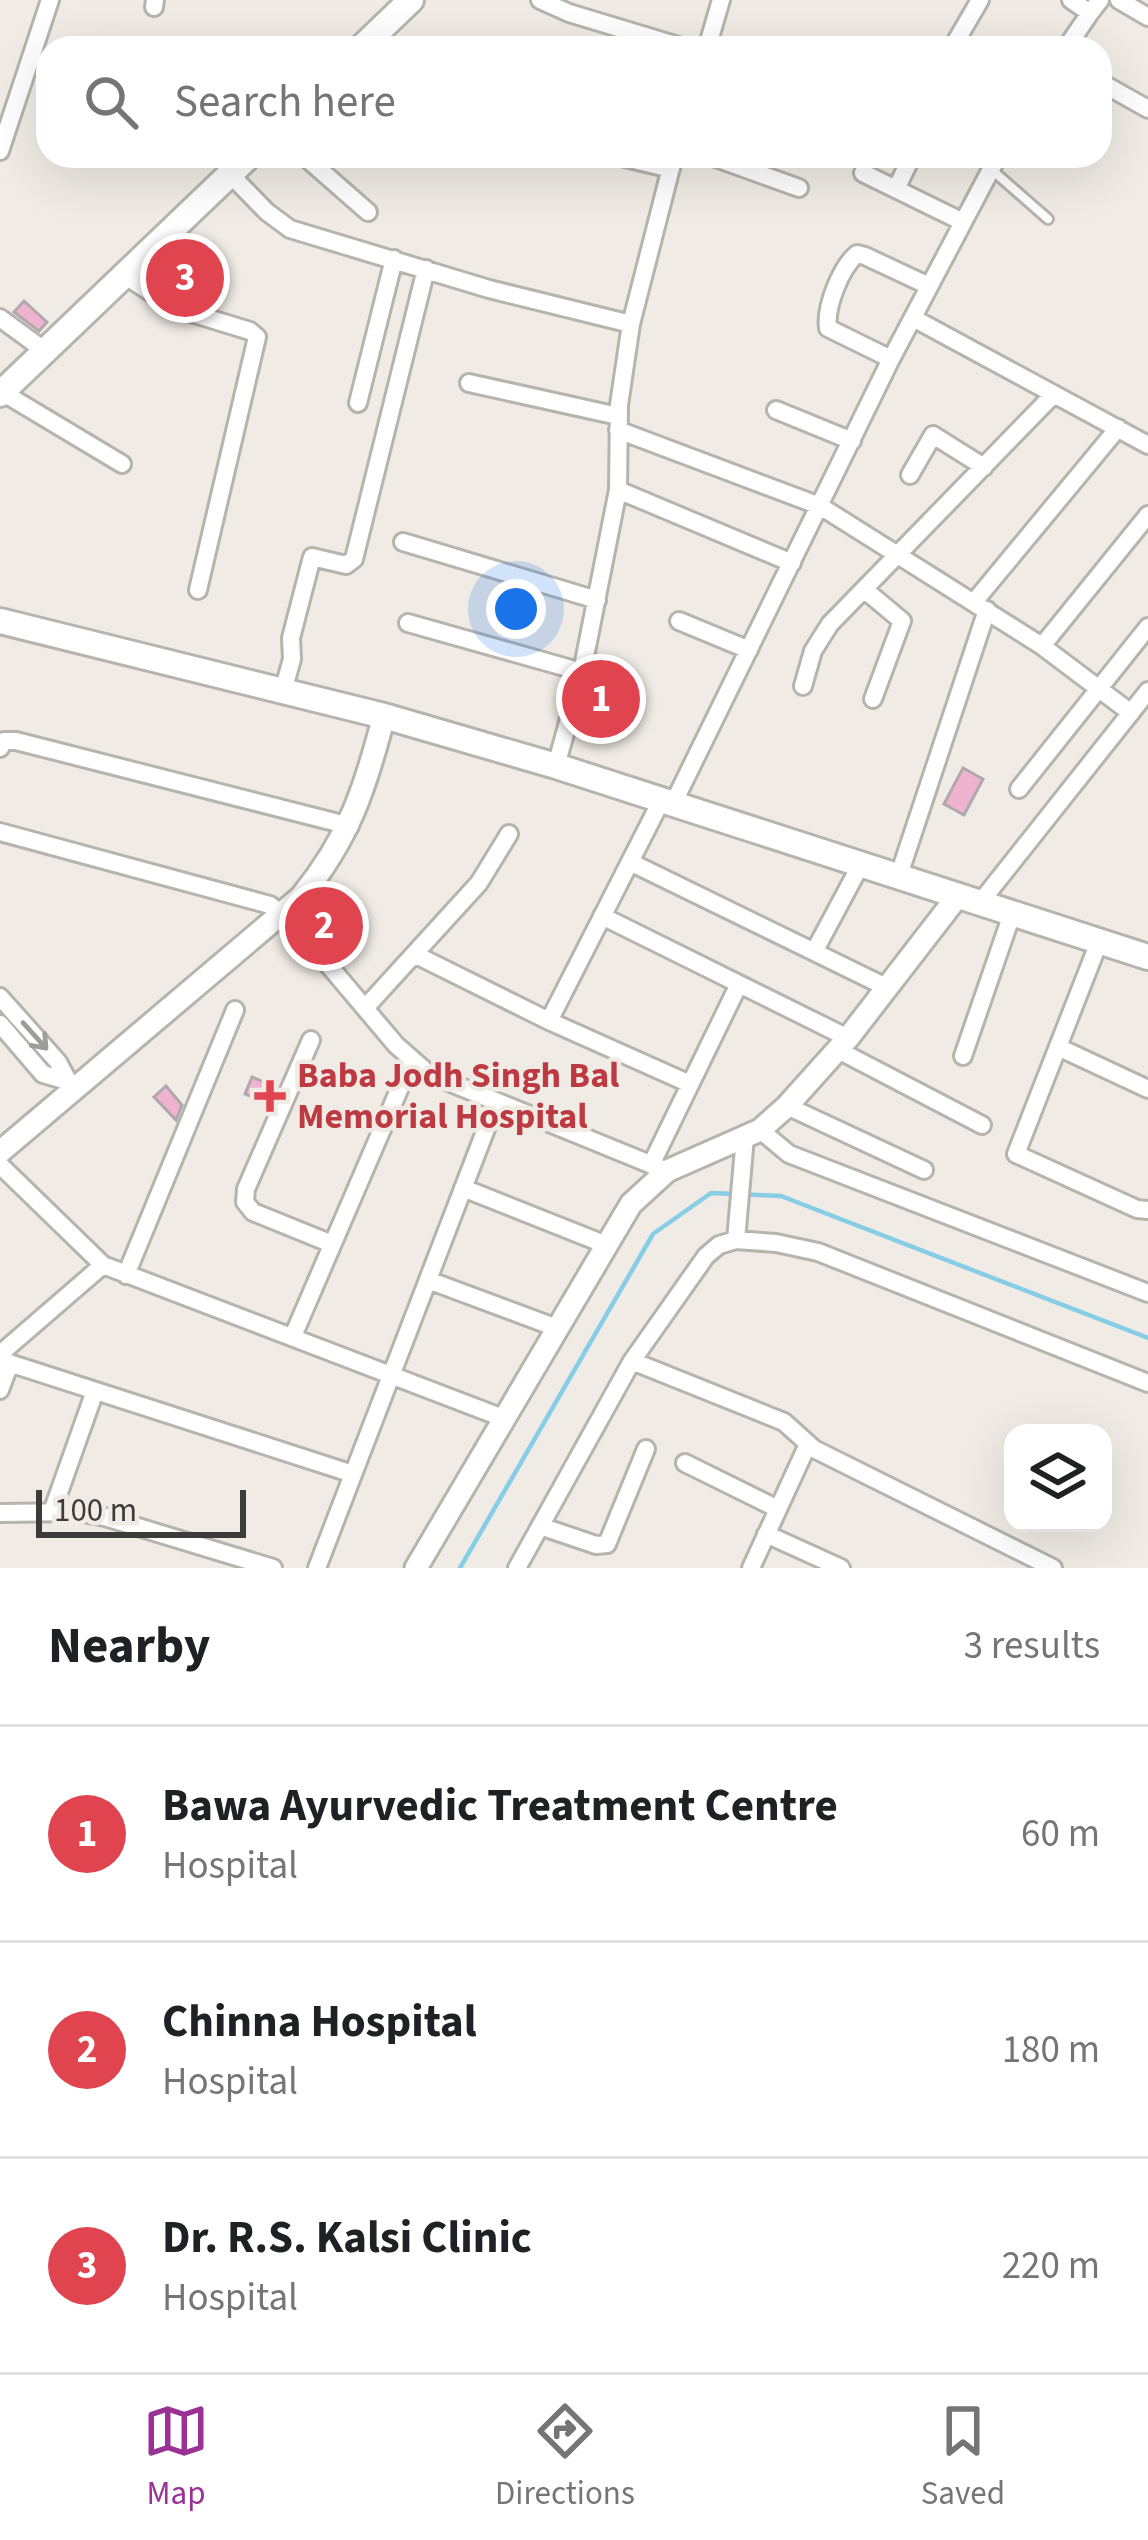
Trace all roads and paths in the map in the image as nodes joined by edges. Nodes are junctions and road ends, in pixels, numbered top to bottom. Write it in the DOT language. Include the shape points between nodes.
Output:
graph roads {
  1 [pos="50,0"];
  2 [pos="411,0"];
  3 [pos="540,0"];
  4 [pos="721,0"];
  5 [pos="980,0"];
  6 [pos="1071,0"];
  7 [pos="1119,0"];
  8 [pos="1095,7"];
  9 [pos="1148,17"];
  10 [pos="38,36"];
  11 [pos="374,36"];
  12 [pos="646,36"];
  13 [pos="710,36"];
  14 [pos="959,36"];
  15 [pos="1074,36"];
  16 [pos="36,42"];
  17 [pos="1112,89"];
  18 [pos="1148,110"];
  19 [pos="0,151"];
  20 [pos="236,168"];
  21 [pos="318,168"];
  22 [pos="671,168"];
  23 [pos="743,168"];
  24 [pos="906,168"];
  25 [pos="992,168"];
  26 [pos="1000,168"];
  27 [pos="863,173"];
  28 [pos="230,174"];
  29 [pos="799,188"];
  30 [pos="896,189"];
  31 [pos="368,212"];
  32 [pos="1048,219"];
  33 [pos="963,222"];
  34 [pos="394,260"];
  35 [pos="426,269"];
  36 [pos="124,275"];
  37 [pos="929,286"];
  38 [pos="0,318"];
  39 [pos="913,318"];
  40 [pos="631,324"];
  41 [pos="45,351"];
  42 [pos="891,359"];
  43 [pos="469,383"];
  44 [pos="1,393"];
  45 [pos="1054,394"];
  46 [pos="358,403"];
  47 [pos="776,410"];
  48 [pos="618,423"];
  49 [pos="1118,428"];
  50 [pos="852,441"];
  51 [pos="1148,445"];
  52 [pos="122,464"];
  53 [pos="984,467"];
  54 [pos="910,475"];
  55 [pos="618,490"];
  56 [pos="820,506"];
  57 [pos="1148,514"];
  58 [pos="403,542"];
  59 [pos="901,555"];
  60 [pos="792,563"];
  61 [pos="198,590"];
  62 [pos="865,590"];
  63 [pos="597,600"];
  64 [pos="981,606"];
  65 [pos="0,621"];
  66 [pos="680,621"];
  67 [pos="408,623"];
  68 [pos="1148,627"];
  69 [pos="1042,646"];
  70 [pos="749,650"];
  71 [pos="582,672"];
  72 [pos="803,686"];
  73 [pos="1100,689"];
  74 [pos="283,691"];
  75 [pos="1148,691"];
  76 [pos="873,699"];
  77 [pos="1131,713"];
  78 [pos="384,716"];
  79 [pos="0,748"];
  80 [pos="556,766"];
  81 [pos="1018,788"];
  82 [pos="666,804"];
  83 [pos="350,826"];
  84 [pos="0,832"];
  85 [pos="509,834"];
  86 [pos="630,862"];
  87 [pos="860,866"];
  88 [pos="898,878"];
  89 [pos="968,900"];
  90 [pos="283,913"];
  91 [pos="1012,914"];
  92 [pos="602,916"];
  93 [pos="1100,942"];
  94 [pos="814,952"];
  95 [pos="416,955"];
  96 [pos="1148,957"];
  97 [pos="739,984"];
  98 [pos="888,988"];
  99 [pos="1,999"];
  100 [pos="365,1008"];
  101 [pos="235,1010"];
  102 [pos="549,1021"];
  103 [pos="0,1024"];
  104 [pos="311,1040"];
  105 [pos="843,1044"];
  106 [pos="1058,1047"];
  107 [pos="963,1056"];
  108 [pos="411,1062"];
  109 [pos="690,1084"];
  110 [pos="69,1085"];
  111 [pos="1148,1089"];
  112 [pos="496,1102"];
  113 [pos="788,1106"];
  114 [pos="982,1125"];
  115 [pos="750,1142"];
  116 [pos="0,1152"];
  117 [pos="0,1165"];
  118 [pos="659,1168"];
  119 [pos="923,1170"];
  120 [pos="464,1188"];
  121 [pos="1148,1210"];
  122 [pos="736,1240"];
  123 [pos="332,1244"];
  124 [pos="604,1244"];
  125 [pos="103,1265"];
  126 [pos="126,1275"];
  127 [pos="428,1280"];
  128 [pos="1148,1293"];
  129 [pos="557,1328"];
  130 [pos="293,1336"];
  131 [pos="3,1359"];
  132 [pos="632,1360"];
  133 [pos="392,1374"];
  134 [pos="1148,1383"];
  135 [pos="0,1390"];
  136 [pos="95,1391"];
  137 [pos="503,1418"];
  138 [pos="808,1444"];
  139 [pos="646,1448"];
  140 [pos="685,1463"];
  141 [pos="353,1474"];
  142 [pos="778,1509"];
  143 [pos="52,1512"];
  144 [pos="0,1513"];
  145 [pos="540,1526"];
  146 [pos="766,1534"];
  147 [pos="273,1568"];
  148 [pos="317,1568"];
  149 [pos="416,1568"];
  150 [pos="517,1568"];
  151 [pos="751,1568"];
  152 [pos="841,1568"];
  153 [pos="1053,1568"];
  1 -- 10 [label="street"];
  2 -- 11 [label="main road"];
  3 -- 12 [label="street"];
  4 -- 13 [label="street"];
  5 -- 14 [label="street"];
  6 -- 8 [label="street"];
  7 -- 9 [label="street"];
  8 -- 15 [label="street"];
  16 -- 19 [label="street"];
  17 -- 18 [label="street"];
  20 -- 28 [label="main road"];
  21 -- 31 [label="street"];
  22 -- 40 [label="street"];
  23 -- 29 [label="street"];
  24 -- 30 [label="street"];
  25 -- 33 [label="street"];
  26 -- 32 [label="lane"];
  27 -- 30 [label="street"];
  28 -- 34 [label="street" via="290,229"];
  28 -- 36 [label="main road"];
  30 -- 33 [label="street"];
  33 -- 37 [label="street"];
  34 -- 35 [label="street"];
  34 -- 46 [label="street"];
  35 -- 40 [label="street"];
  35 -- 74 [label="street" via="354,559 346,565 312,557"];
  36 -- 41 [label="main road"];
  36 -- 61 [label="street" via="175,308 257,337"];
  37 -- 39 [label="street"];
  37 -- 42 [label="street" via="865,256 848,262 828,328"];
  38 -- 41 [label="street"];
  39 -- 42 [label="street"];
  39 -- 45 [label="street"];
  40 -- 48 [label="street"];
  41 -- 44 [label="main road"];
  42 -- 50 [label="street"];
  43 -- 48 [label="street"];
  44 -- 52 [label="street"];
  45 -- 49 [label="street"];
  45 -- 53 [label="street"];
  47 -- 50 [label="street"];
  48 -- 55 [label="street"];
  48 -- 56 [label="street"];
  49 -- 51 [label="street"];
  49 -- 64 [label="street"];
  50 -- 56 [label="street"];
  53 -- 54 [label="street" via="933,435"];
  53 -- 59 [label="street"];
  55 -- 60 [label="street"];
  55 -- 63 [label="street"];
  56 -- 59 [label="street"];
  56 -- 60 [label="street"];
  57 -- 69 [label="street"];
  58 -- 63 [label="street"];
  59 -- 62 [label="street"];
  59 -- 64 [label="street"];
  60 -- 70 [label="street"];
  62 -- 72 [label="street" via="820,636"];
  62 -- 76 [label="street" via="902,621"];
  63 -- 71 [label="street"];
  64 -- 69 [label="street"];
  64 -- 88 [label="street"];
  65 -- 74 [label="main road"];
  66 -- 70 [label="street"];
  67 -- 71 [label="street"];
  68 -- 73 [label="street"];
  69 -- 73 [label="street"];
  70 -- 82 [label="street"];
  71 -- 80 [label="street"];
  73 -- 77 [label="street"];
  73 -- 81 [label="street"];
  74 -- 78 [label="main road"];
  75 -- 77 [label="street"];
  77 -- 89 [label="street"];
  78 -- 80 [label="main road"];
  78 -- 83 [label="street"];
  79 -- 83 [label="street" via="16,741"];
  80 -- 82 [label="main road"];
  82 -- 86 [label="street"];
  82 -- 87 [label="main road"];
  83 -- 90 [label="street" via="333,858"];
  84 -- 90 [label="street" via="246,896"];
  85 -- 95 [label="street" via="490,869"];
  86 -- 92 [label="street"];
  86 -- 94 [label="street"];
  87 -- 88 [label="main road"];
  87 -- 94 [label="street"];
  88 -- 89 [label="main road"];
  89 -- 91 [label="main road"];
  89 -- 98 [label="street"];
  90 -- 100 [label="street"];
  90 -- 110 [label="street"];
  91 -- 93 [label="main road"];
  91 -- 107 [label="street"];
  92 -- 97 [label="street"];
  92 -- 102 [label="street"];
  93 -- 96 [label="main road"];
  93 -- 106 [label="street"];
  94 -- 98 [label="street"];
  95 -- 100 [label="street"];
  95 -- 102 [label="street"];
  97 -- 105 [label="street"];
  97 -- 109 [label="street"];
  98 -- 105 [label="street"];
  99 -- 110 [label="street, one-way"];
  100 -- 108 [label="street"];
  101 -- 126 [label="street"];
  102 -- 109 [label="street"];
  103 -- 110 [label="street" via="43,1074"];
  104 -- 123 [label="street" via="245,1202"];
  105 -- 113 [label="street"];
  105 -- 114 [label="street"];
  106 -- 111 [label="street"];
  106 -- 121 [label="street" via="1018,1157"];
  108 -- 112 [label="street"];
  108 -- 123 [label="street"];
  109 -- 118 [label="street"];
  110 -- 116 [label="street"];
  112 -- 118 [label="street"];
  112 -- 120 [label="street"];
  113 -- 115 [label="street"];
  113 -- 119 [label="street"];
  115 -- 118 [label="street"];
  115 -- 122 [label="street"];
  115 -- 128 [label="street"];
  117 -- 125 [label="street"];
  118 -- 124 [label="street"];
  120 -- 124 [label="street"];
  120 -- 127 [label="street"];
  122 -- 132 [label="street" via="706,1256"];
  122 -- 134 [label="street" via="818,1252"];
  123 -- 130 [label="street"];
  124 -- 129 [label="street"];
  125 -- 126 [label="street"];
  125 -- 131 [label="street"];
  126 -- 130 [label="street"];
  127 -- 129 [label="street"];
  127 -- 133 [label="street"];
  129 -- 137 [label="street"];
  130 -- 133 [label="street"];
  131 -- 135 [label="street"];
  131 -- 136 [label="street"];
  132 -- 138 [label="street" via="784,1422"];
  132 -- 145 [label="street"];
  133 -- 137 [label="street"];
  133 -- 141 [label="street"];
  136 -- 141 [label="street"];
  136 -- 143 [label="street"];
  137 -- 149 [label="street"];
  138 -- 142 [label="street"];
  138 -- 153 [label="street"];
  139 -- 145 [label="street" via="607,1544"];
  140 -- 142 [label="street"];
  141 -- 148 [label="street"];
  142 -- 146 [label="street"];
  143 -- 144 [label="street"];
  143 -- 147 [label="street" via="105,1517"];
  145 -- 150 [label="street"];
  146 -- 151 [label="street"];
  146 -- 152 [label="street"];
}
